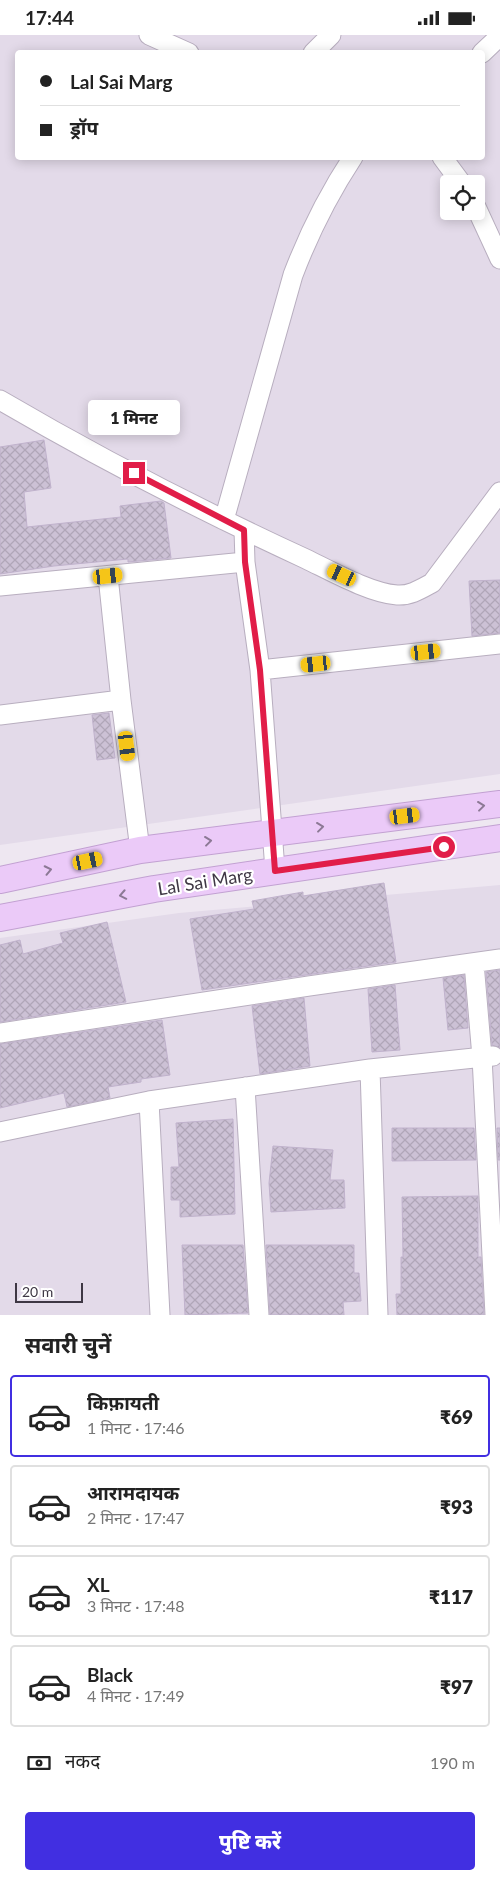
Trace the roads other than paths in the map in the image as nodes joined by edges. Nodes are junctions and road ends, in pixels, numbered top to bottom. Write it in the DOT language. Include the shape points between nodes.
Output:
graph roads {
  1 [pos="149,35"];
  2 [pos="332,35"];
  3 [pos="500,36"];
  4 [pos="182,50"];
  5 [pos="316,50"];
  6 [pos="485,50"];
  7 [pos="351,160"];
  8 [pos="444,160"];
  9 [pos="455,175"];
  10 [pos="482,220"];
  11 [pos="500,259"];
  12 [pos="0,400"];
  13 [pos="500,492"];
  14 [pos="224,520"];
  15 [pos="244,530"];
  16 [pos="245,562"];
  17 [pos="108,576"];
  18 [pos="0,586"];
  19 [pos="500,644"];
  20 [pos="260,670"];
  21 [pos="121,700"];
  22 [pos="0,715"];
  23 [pos="500,804"];
  24 [pos="272,833"];
  25 [pos="500,839"];
  26 [pos="140,850"];
  27 [pos="275,871"];
  28 [pos="0,880"];
  29 [pos="0,918"];
  30 [pos="500,959"];
  31 [pos="474,963"];
  32 [pos="0,1033"];
  33 [pos="488,1056"];
  34 [pos="370,1069"];
  35 [pos="245,1087"];
  36 [pos="149,1101"];
  37 [pos="0,1132"];
  38 [pos="160,1315"];
  39 [pos="259,1315"];
  40 [pos="378,1315"];
  41 [pos="494,1315"];
  1 -- 4 [label="street"];
  2 -- 5 [label="street"];
  3 -- 6 [label="street"];
  7 -- 14 [label="street" via="323,205 293,275"];
  8 -- 9 [label="street"];
  10 -- 11 [label="street"];
  12 -- 14 [label="street"];
  13 -- 15 [label="street" via="432,583 417,592 398,595 374,590"];
  14 -- 15 [label="street"];
  15 -- 16 [label="street"];
  16 -- 17 [label="street"];
  16 -- 20 [label="street"];
  17 -- 18 [label="street"];
  17 -- 21 [label="street"];
  19 -- 20 [label="street"];
  20 -- 24 [label="street"];
  21 -- 22 [label="street"];
  21 -- 26 [label="street"];
  24 -- 23 [label="street, one-way"];
  26 -- 24 [label="street, one-way"];
  24 -- 27 [label="street"];
  25 -- 27 [label="street, Lal Sai Marg"];
  28 -- 26 [label="street, one-way"];
  27 -- 29 [label="street, Lal Sai Marg, one-way" via="154,889"];
  30 -- 31 [label="street"];
  31 -- 32 [label="street"];
  31 -- 33 [label="street"];
  33 -- 34 [label="street"];
  33 -- 41 [label="street"];
  34 -- 35 [label="street"];
  34 -- 40 [label="street"];
  35 -- 36 [label="street"];
  35 -- 39 [label="street"];
  36 -- 37 [label="street"];
  36 -- 38 [label="street"];
}
